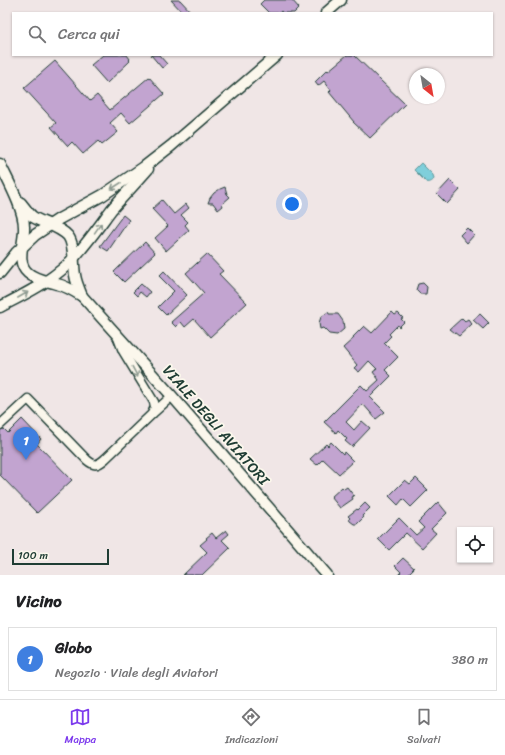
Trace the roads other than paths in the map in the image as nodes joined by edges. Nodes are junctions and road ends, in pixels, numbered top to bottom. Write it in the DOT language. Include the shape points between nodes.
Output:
graph roads {
  1 [pos="342,0"];
  2 [pos="327,12"];
  3 [pos="276,56"];
  4 [pos="171,146"];
  5 [pos="0,164"];
  6 [pos="13,190"];
  7 [pos="50,225"];
  8 [pos="22,247"];
  9 [pos="73,258"];
  10 [pos="0,273"];
  11 [pos="46,281"];
  12 [pos="82,296"];
  13 [pos="0,307"];
  14 [pos="118,337"];
  15 [pos="172,396"];
  16 [pos="152,414"];
  17 [pos="0,425"];
  18 [pos="327,575"];
  1 -- 2 [label="main road"];
  3 -- 4 [label="main road"];
  4 -- 7 [label="main road, one-way" via="116,186"];
  9 -- 4 [label="main road, one-way" via="121,198"];
  5 -- 6 [label="main road"];
  6 -- 7 [label="main road" via="29,213"];
  6 -- 8 [label="main road" via="24,221"];
  7 -- 8 [label="main road"];
  7 -- 9 [label="main road" via="68,237"];
  8 -- 10 [label="main road"];
  8 -- 11 [label="main road" via="25,269 31,275"];
  9 -- 11 [label="main road"];
  9 -- 12 [label="main road, VIALE DEGLI AVIATORI" via="75,276"];
  11 -- 12 [label="main road, VIALE DEGLI AVIATORI" via="64,286"];
  13 -- 11 [label="main road, one-way"];
  12 -- 14 [label="main road, VIALE DEGLI AVIATORI"];
  14 -- 15 [label="main road, VIALE DEGLI AVIATORI"];
  14 -- 16 [label="street, one-way" via="123,351 154,402"];
  15 -- 16 [label="street"];
  15 -- 18 [label="main road, VIALE DEGLI AVIATORI"];
  16 -- 17 [label="street" via="105,459 95,465 87,460 28,399"];
}
